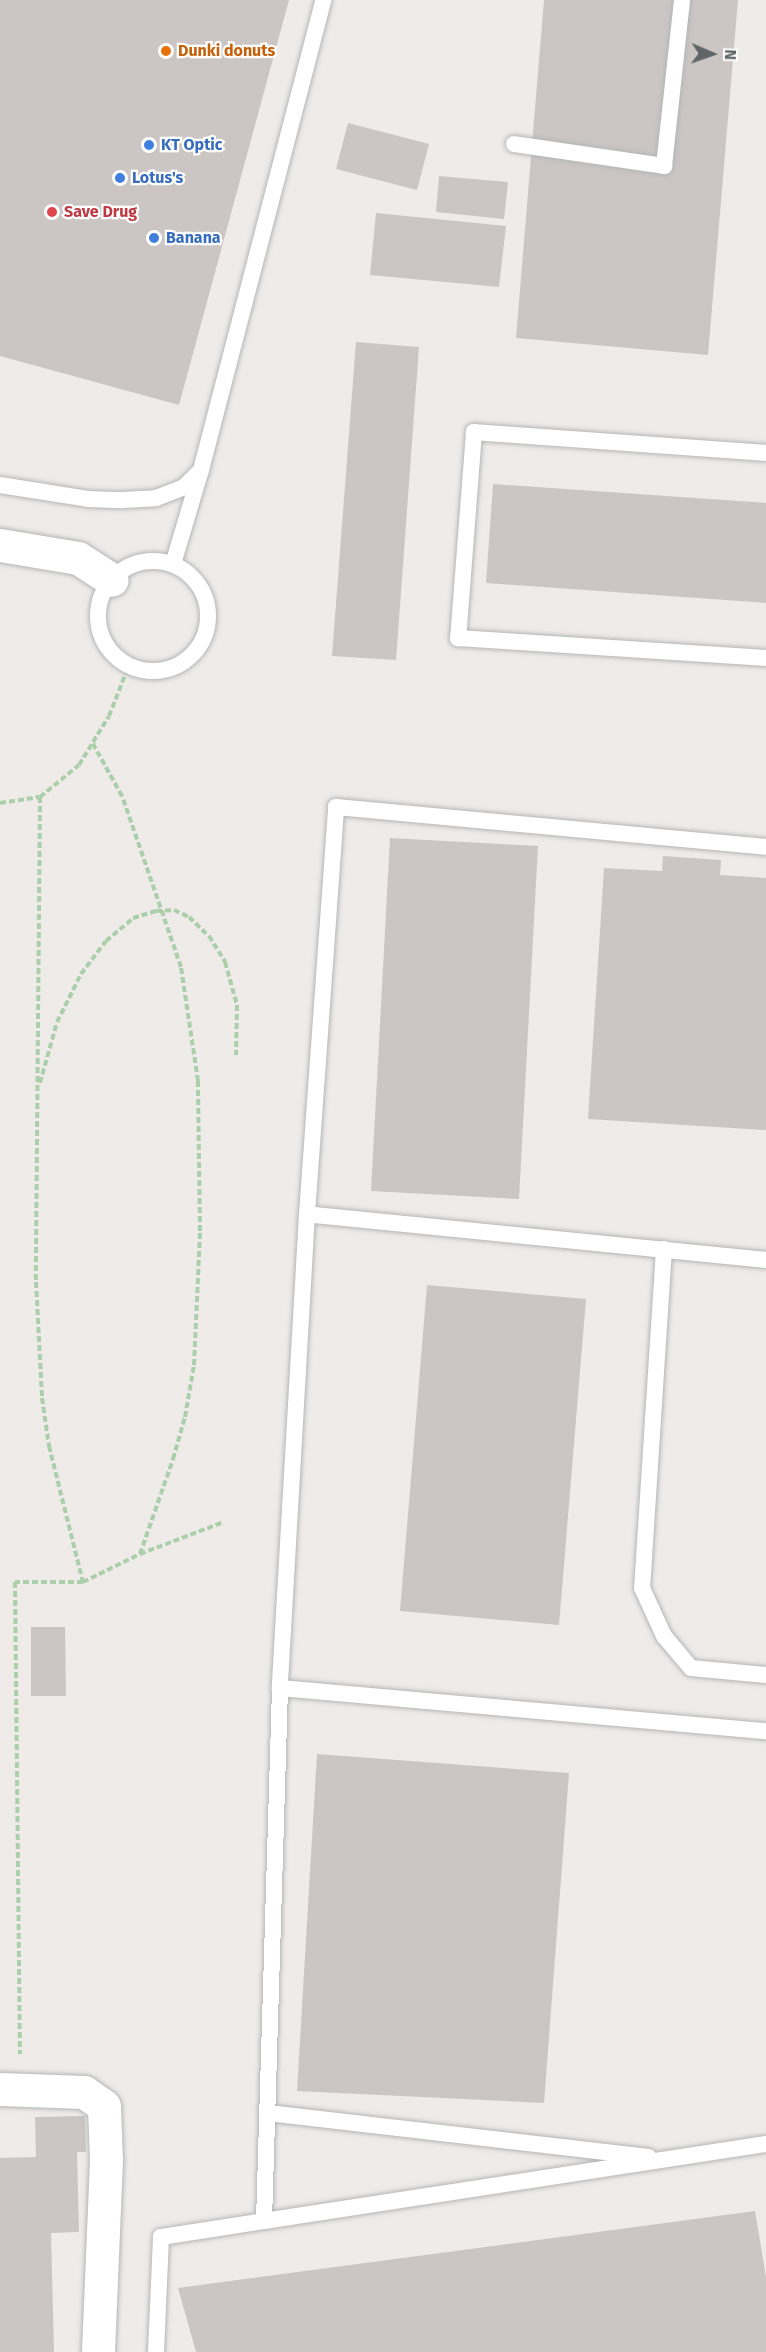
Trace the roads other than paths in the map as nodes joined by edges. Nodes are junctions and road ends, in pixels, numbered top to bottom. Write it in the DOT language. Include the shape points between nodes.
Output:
graph roads {
  1 [pos="323,0"];
  2 [pos="682,0"];
  3 [pos="514,144"];
  4 [pos="766,453"];
  5 [pos="201,470"];
  6 [pos="0,485"];
  7 [pos="0,545"];
  8 [pos="173,564"];
  9 [pos="112,580"];
  10 [pos="766,658"];
  11 [pos="766,847"];
  12 [pos="307,1214"];
  13 [pos="664,1250"];
  14 [pos="766,1260"];
  15 [pos="766,1675"];
  16 [pos="280,1688"];
  17 [pos="766,1731"];
  18 [pos="10,2089"];
  19 [pos="268,2113"];
  20 [pos="766,2144"];
  21 [pos="670,2160"];
  22 [pos="264,2221"];
  23 [pos="98,2352"];
  24 [pos="156,2352"];
  1 -- 5 [label="lane"];
  2 -- 3 [label="lane" via="664,166"];
  4 -- 10 [label="lane" via="474,432 458,638"];
  5 -- 6 [label="lane" via="184,487 156,498 88,500"];
  5 -- 8 [label="lane"];
  7 -- 9 [label="street" via="78,558"];
  8 -- 9 [label="lane" via="139,562"];
  8 -- 9 [label="lane" via="201,587 208,623 192,655 161,670 129,665 110,648 99,626 99,610 103,593"];
  11 -- 12 [label="lane" via="336,807"];
  12 -- 13 [label="lane"];
  12 -- 16 [label="lane"];
  13 -- 14 [label="lane"];
  13 -- 15 [label="lane" via="642,1587 664,1636 691,1668"];
  16 -- 17 [label="lane"];
  16 -- 19 [label="lane"];
  18 -- 23 [label="street" via="84,2092 104,2106 106,2160"];
  19 -- 21 [label="lane"];
  19 -- 22 [label="lane"];
  20 -- 21 [label="lane"];
  21 -- 22 [label="lane"];
  22 -- 24 [label="lane" via="161,2236"];
}
